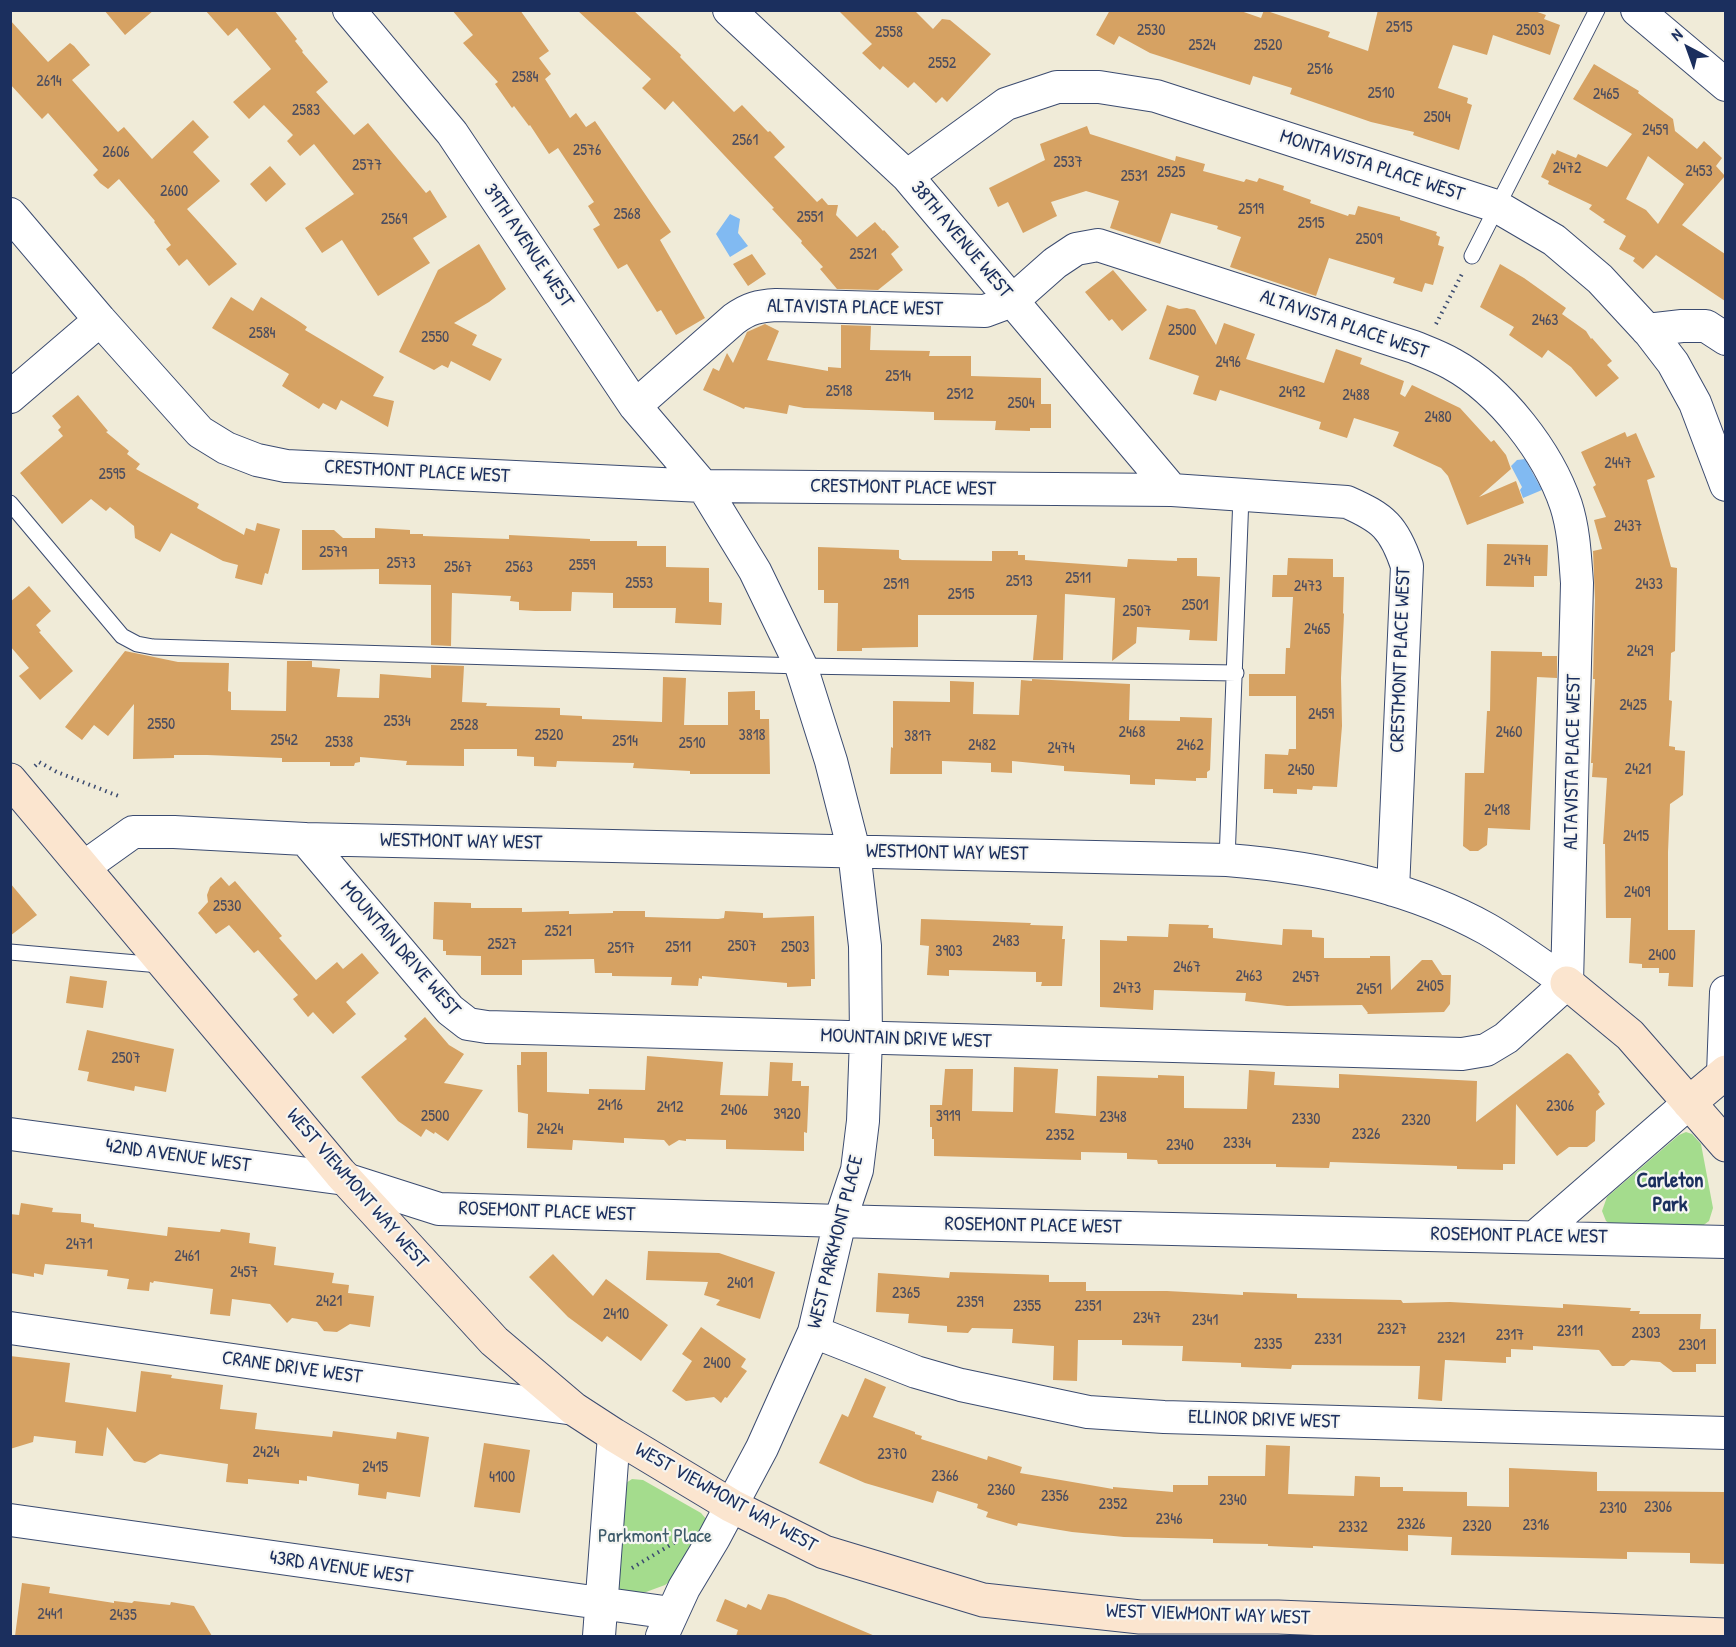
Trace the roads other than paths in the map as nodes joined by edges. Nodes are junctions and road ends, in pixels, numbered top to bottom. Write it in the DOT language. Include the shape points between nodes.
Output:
graph roads {
  1 [pos="349,10"];
  2 [pos="729,10"];
  3 [pos="1597,10"];
  4 [pos="1637,10"];
  5 [pos="1725,85"];
  6 [pos="908,176"];
  7 [pos="1496,206"];
  8 [pos="10,214"];
  9 [pos="1472,256"];
  10 [pos="1012,301"];
  11 [pos="100,320"];
  12 [pos="1647,330"];
  13 [pos="1725,339"];
  14 [pos="10,397"];
  15 [pos="635,406"];
  16 [pos="1725,484"];
  17 [pos="703,486"];
  18 [pos="1172,490"];
  19 [pos="1241,496"];
  20 [pos="10,503"];
  21 [pos="801,666"];
  22 [pos="1236,673"];
  23 [pos="22,773"];
  24 [pos="305,839"];
  25 [pos="854,851"];
  26 [pos="1227,860"];
  27 [pos="84,867"];
  28 [pos="1393,890"];
  29 [pos="10,952"];
  30 [pos="166,965"];
  31 [pos="1567,983"];
  32 [pos="1725,992"];
  33 [pos="866,1038"];
  34 [pos="1724,1073"];
  35 [pos="1689,1103"];
  36 [pos="10,1134"];
  37 [pos="1725,1144"];
  38 [pos="345,1179"];
  39 [pos="840,1221"];
  40 [pos="1536,1236"];
  41 [pos="1725,1242"];
  42 [pos="10,1328"];
  43 [pos="814,1332"];
  44 [pos="574,1409"];
  45 [pos="1725,1433"];
  46 [pos="614,1435"];
  47 [pos="732,1506"];
  48 [pos="10,1520"];
  49 [pos="602,1604"];
  50 [pos="667,1625"];
  51 [pos="1725,1635"];
  52 [pos="599,1636"];
  1 -- 15 [label="street, 39TH AVENUE WEST" via="452,133"];
  2 -- 6 [label="street, 38TH AVENUE WEST"];
  3 -- 7 [label="lane"];
  4 -- 5 [label="street"];
  6 -- 7 [label="street, MONTAVISTA PLACE WEST" via="1006,105 1057,87 1099,87 1156,96"];
  6 -- 10 [label="street, 38TH AVENUE WEST"];
  7 -- 9 [label="lane"];
  7 -- 12 [label="street, MONTAVISTA PLACE WEST" via="1554,240 1600,279"];
  8 -- 11 [label="street, CRESTMONT PLACE WEST"];
  10 -- 15 [label="street, ALTAVISTA PLACE WEST" via="985,311 776,306 748,309"];
  10 -- 18 [label="street, 38TH AVENUE WEST"];
  10 -- 31 [label="street, ALTAVISTA PLACE WEST" via="1076,249 1098,245 1421,350 1452,364 1485,387 1512,415 1541,453 1565,504 1574,535 1577,582"];
  11 -- 14 [label="street"];
  11 -- 17 [label="street, CRESTMONT PLACE WEST" via="200,432 257,460 286,466"];
  12 -- 13 [label="street" via="1706,326"];
  12 -- 16 [label="street, MONTAVISTA PLACE WEST" via="1673,363 1695,403"];
  15 -- 17 [label="street, 39TH AVENUE WEST"];
  17 -- 18 [label="street, CRESTMONT PLACE WEST"];
  17 -- 21 [label="street, WEST PARKMONT PLACE" via="755,571"];
  18 -- 19 [label="street, CRESTMONT PLACE WEST"];
  19 -- 22 [label="lane"];
  19 -- 28 [label="street, CRESTMONT PLACE WEST" via="1347,502 1372,513 1399,544 1407,566"];
  20 -- 21 [label="lane" via="111,625 137,644"];
  21 -- 22 [label="lane"];
  21 -- 25 [label="street, WEST PARKMONT PLACE"];
  22 -- 26 [label="lane"];
  23 -- 27 [label="street, WEST VIEWMONT WAY WEST"];
  24 -- 25 [label="street, WESTMONT WAY WEST"];
  24 -- 27 [label="street, WESTMONT WAY WEST" via="133,832"];
  24 -- 33 [label="street, MOUNTAIN DRIVE WEST" via="450,1010 468,1024 487,1028"];
  25 -- 26 [label="street, WESTMONT WAY WEST"];
  25 -- 33 [label="street, WEST PARKMONT PLACE" via="866,946"];
  26 -- 28 [label="street, WESTMONT WAY WEST" via="1316,870"];
  27 -- 30 [label="street, WEST VIEWMONT WAY WEST"];
  28 -- 31 [label="street, WESTMONT WAY WEST" via="1487,929"];
  29 -- 30 [label="lane"];
  30 -- 38 [label="street, WEST VIEWMONT WAY WEST"];
  31 -- 33 [label="street, MOUNTAIN DRIVE WEST" via="1506,1038 1486,1050 1462,1054"];
  31 -- 35 [label="street, WESTMONT WAY WEST" via="1630,1035"];
  32 -- 34 [label="street"];
  33 -- 39 [label="street, WEST PARKMONT PLACE" via="857,1170"];
  34 -- 35 [label="street"];
  35 -- 37 [label="street, WESTMONT WAY WEST"];
  35 -- 40 [label="street"];
  36 -- 38 [label="street, 42ND AVENUE WEST"];
  38 -- 39 [label="street, ROSEMONT PLACE WEST" via="440,1209"];
  38 -- 44 [label="street, WEST VIEWMONT WAY WEST" via="494,1341"];
  39 -- 40 [label="street, ROSEMONT PLACE WEST"];
  39 -- 43 [label="street, WEST PARKMONT PLACE"];
  40 -- 41 [label="street, ROSEMONT PLACE WEST"];
  42 -- 44 [label="street, CRANE DRIVE WEST"];
  43 -- 45 [label="street, ELLINOR DRIVE WEST" via="916,1372 1088,1412 1164,1418"];
  43 -- 47 [label="street, WEST PARKMONT PLACE"];
  44 -- 46 [label="street, WEST VIEWMONT WAY WEST"];
  46 -- 47 [label="street, WEST VIEWMONT WAY WEST"];
  46 -- 49 [label="street"];
  47 -- 50 [label="street, WEST PARKMONT PLACE"];
  47 -- 51 [label="street, WEST VIEWMONT WAY WEST" via="824,1552 983,1600 1140,1617 1278,1617"];
  48 -- 49 [label="street, 43RD AVENUE WEST"];
  49 -- 50 [label="street, 43RD AVENUE WEST"];
  49 -- 52 [label="street"];
}
